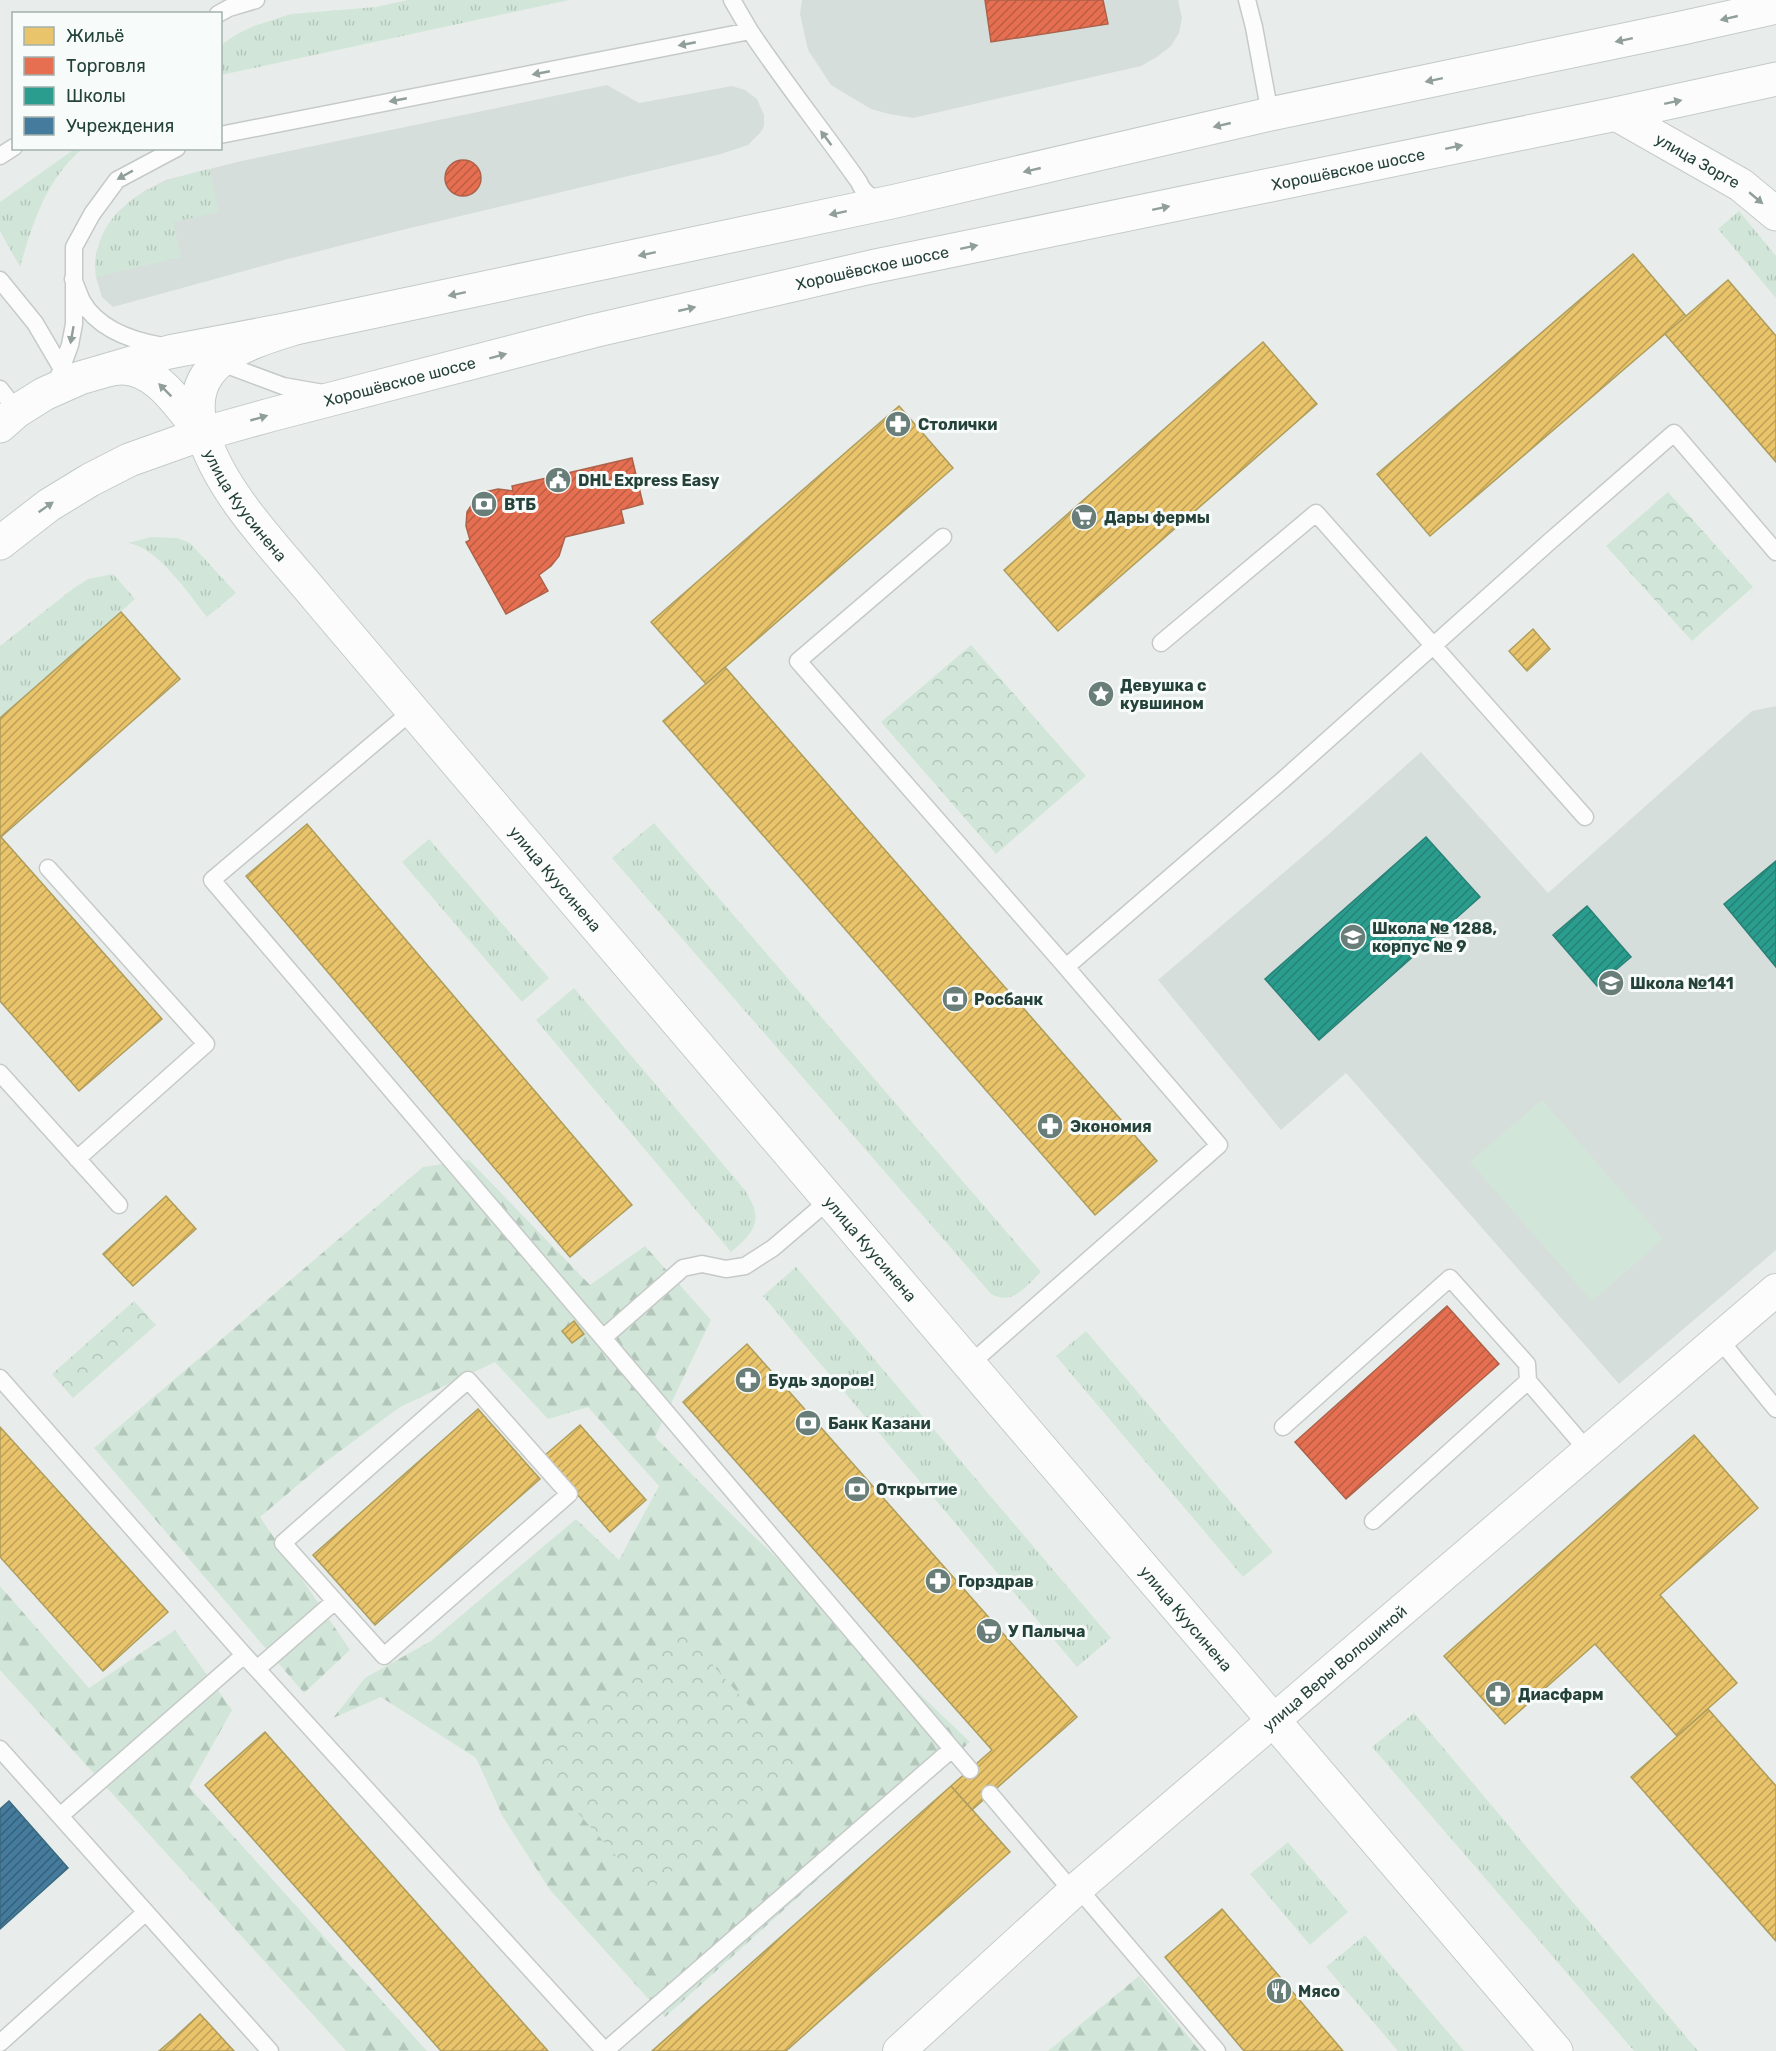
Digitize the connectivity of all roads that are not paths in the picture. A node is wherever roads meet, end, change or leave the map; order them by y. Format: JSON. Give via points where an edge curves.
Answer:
{"nodes":[{"id":1,"x":256,"y":0,"type":"edge"},
{"id":2,"x":732,"y":0,"type":"edge"},
{"id":3,"x":1247,"y":0,"type":"edge"},
{"id":4,"x":1776,"y":7,"type":"edge"},
{"id":5,"x":222,"y":12,"type":"edge"},
{"id":6,"x":750,"y":31,"type":"junction"},
{"id":7,"x":1776,"y":79,"type":"edge"},
{"id":8,"x":1270,"y":114,"type":"junction"},
{"id":9,"x":1616,"y":114,"type":"junction"},
{"id":10,"x":222,"y":135,"type":"edge"},
{"id":11,"x":173,"y":150,"type":"edge"},
{"id":12,"x":896,"y":201,"type":"junction"},
{"id":13,"x":1776,"y":214,"type":"edge"},
{"id":14,"x":73,"y":279,"type":"junction"},
{"id":15,"x":0,"y":280,"type":"edge"},
{"id":16,"x":295,"y":328,"type":"junction"},
{"id":17,"x":184,"y":350,"type":"junction"},
{"id":18,"x":217,"y":361,"type":"junction"},
{"id":19,"x":94,"y":373,"type":"junction"},
{"id":20,"x":58,"y":379,"type":"junction"},
{"id":21,"x":360,"y":393,"type":"junction"},
{"id":22,"x":6,"y":409,"type":"edge"},
{"id":23,"x":202,"y":434,"type":"junction"},
{"id":24,"x":943,"y":537,"type":"dead end"},
{"id":25,"x":0,"y":543,"type":"edge"},
{"id":26,"x":1776,"y":552,"type":"edge"},
{"id":27,"x":1161,"y":643,"type":"dead end"},
{"id":28,"x":1434,"y":647,"type":"junction"},
{"id":29,"x":412,"y":711,"type":"junction"},
{"id":30,"x":1585,"y":817,"type":"dead end"},
{"id":31,"x":48,"y":868,"type":"dead end"},
{"id":32,"x":1066,"y":967,"type":"junction"},
{"id":33,"x":0,"y":1073,"type":"edge"},
{"id":34,"x":77,"y":1159,"type":"junction"},
{"id":35,"x":828,"y":1201,"type":"junction"},
{"id":36,"x":119,"y":1205,"type":"dead end"},
{"id":37,"x":1776,"y":1290,"type":"edge"},
{"id":38,"x":603,"y":1338,"type":"junction"},
{"id":39,"x":1719,"y":1339,"type":"junction"},
{"id":40,"x":969,"y":1365,"type":"junction"},
{"id":41,"x":0,"y":1378,"type":"edge"},
{"id":42,"x":1528,"y":1381,"type":"junction"},
{"id":43,"x":1776,"y":1409,"type":"edge"},
{"id":44,"x":1283,"y":1427,"type":"dead end"},
{"id":45,"x":1588,"y":1451,"type":"junction"},
{"id":46,"x":1372,"y":1521,"type":"dead end"},
{"id":47,"x":335,"y":1601,"type":"junction"},
{"id":48,"x":244,"y":1655,"type":"junction"},
{"id":49,"x":257,"y":1669,"type":"junction"},
{"id":50,"x":1274,"y":1721,"type":"junction"},
{"id":51,"x":952,"y":1749,"type":"junction"},
{"id":52,"x":3,"y":1759,"type":"edge"},
{"id":53,"x":970,"y":1770,"type":"dead end"},
{"id":54,"x":990,"y":1794,"type":"dead end"},
{"id":55,"x":60,"y":1816,"type":"junction"},
{"id":56,"x":1076,"y":1890,"type":"junction"},
{"id":57,"x":146,"y":1912,"type":"junction"},
{"id":58,"x":0,"y":2043,"type":"edge"},
{"id":59,"x":270,"y":2051,"type":"edge"},
{"id":60,"x":899,"y":2051,"type":"edge"},
{"id":61,"x":1217,"y":2051,"type":"edge"},
{"id":62,"x":1556,"y":2051,"type":"edge"}],
"edges":[{"from":1,"to":5,"type":"lane"},
{"from":2,"to":6,"type":"lane"},
{"from":3,"to":8,"type":"lane"},
{"from":4,"to":8,"type":"main road","one_way":true},
{"from":6,"to":10,"type":"lane","one_way":true},
{"from":12,"to":6,"type":"lane","one_way":true,"via":[[883,201],[863,192]]},
{"from":9,"to":7,"type":"main road","name":"Хорошёвское шоссе","one_way":true},
{"from":8,"to":12,"type":"main road","one_way":true},
{"from":9,"to":13,"type":"main road","name":"улица Зорге","one_way":true,"via":[[1741,184]]},
{"from":21,"to":9,"type":"main road","name":"Хорошёвское шоссе","one_way":true,"via":[[593,331],[871,267]]},
{"from":11,"to":14,"type":"lane","one_way":true,"via":[[117,180],[74,247]]},
{"from":12,"to":16,"type":"main road","one_way":true},
{"from":14,"to":17,"type":"lane","via":[[83,303],[105,326],[141,342]]},
{"from":14,"to":20,"type":"lane","one_way":true,"via":[[74,324]]},
{"from":15,"to":20,"type":"lane","via":[[35,323]]},
{"from":16,"to":17,"type":"main road"},
{"from":16,"to":18,"type":"main road","via":[[239,347]]},
{"from":17,"to":18,"type":"lane"},
{"from":17,"to":19,"type":"main road"},
{"from":18,"to":21,"type":"lane","via":[[283,386],[314,393]]},
{"from":18,"to":23,"type":"main road","via":[[198,399]]},
{"from":19,"to":20,"type":"main road"},
{"from":23,"to":19,"type":"main road","one_way":true,"via":[[181,406],[145,373],[133,367]]},
{"from":20,"to":22,"type":"main road"},
{"from":23,"to":21,"type":"main road","name":"Хорошёвское шоссе","one_way":true},
{"from":25,"to":23,"type":"main road","name":"Хорошёвское шоссе","one_way":true,"via":[[49,505],[90,480],[129,460]]},
{"from":23,"to":29,"type":"main road","name":"улица Куусинена","via":[[227,485],[252,519]]},
{"from":24,"to":32,"type":"lane","via":[[798,662]]},
{"from":26,"to":28,"type":"lane","via":[[1674,433]]},
{"from":27,"to":28,"type":"lane","via":[[1316,513]]},
{"from":28,"to":30,"type":"lane"},
{"from":28,"to":32,"type":"lane"},
{"from":29,"to":35,"type":"main road","name":"улица Куусинена"},
{"from":29,"to":38,"type":"lane","via":[[212,880]]},
{"from":31,"to":34,"type":"lane","via":[[206,1044]]},
{"from":32,"to":40,"type":"lane","via":[[1219,1146]]},
{"from":33,"to":34,"type":"lane"},
{"from":34,"to":36,"type":"lane"},
{"from":35,"to":38,"type":"lane","via":[[773,1248],[745,1266],[726,1269],[702,1264],[683,1268]]},
{"from":35,"to":40,"type":"main road","name":"улица Куусинена"},
{"from":37,"to":39,"type":"street","name":"улица Веры Волошиной"},
{"from":38,"to":51,"type":"lane"},
{"from":39,"to":43,"type":"lane"},
{"from":39,"to":45,"type":"street","name":"улица Веры Волошиной"},
{"from":40,"to":50,"type":"main road","name":"улица Куусинена"},
{"from":41,"to":48,"type":"lane"},
{"from":42,"to":44,"type":"lane","via":[[1527,1364],[1450,1278]]},
{"from":42,"to":45,"type":"lane"},
{"from":42,"to":46,"type":"lane"},
{"from":45,"to":50,"type":"street","name":"улица Веры Волошиной"},
{"from":47,"to":47,"type":"lane","via":[[284,1542],[468,1380],[569,1494],[384,1656]]},
{"from":47,"to":49,"type":"lane"},
{"from":48,"to":49,"type":"lane"},
{"from":48,"to":55,"type":"lane"},
{"from":49,"to":51,"type":"lane","via":[[605,2051]]},
{"from":50,"to":56,"type":"street","name":"улица Веры Волошиной"},
{"from":50,"to":62,"type":"main road","name":"улица Куусинена"},
{"from":51,"to":53,"type":"lane"},
{"from":52,"to":55,"type":"lane"},
{"from":54,"to":56,"type":"lane"},
{"from":55,"to":57,"type":"lane"},
{"from":56,"to":60,"type":"street","name":"улица Веры Волошиной"},
{"from":56,"to":61,"type":"lane"},
{"from":57,"to":58,"type":"lane"},
{"from":57,"to":59,"type":"lane"}]}
